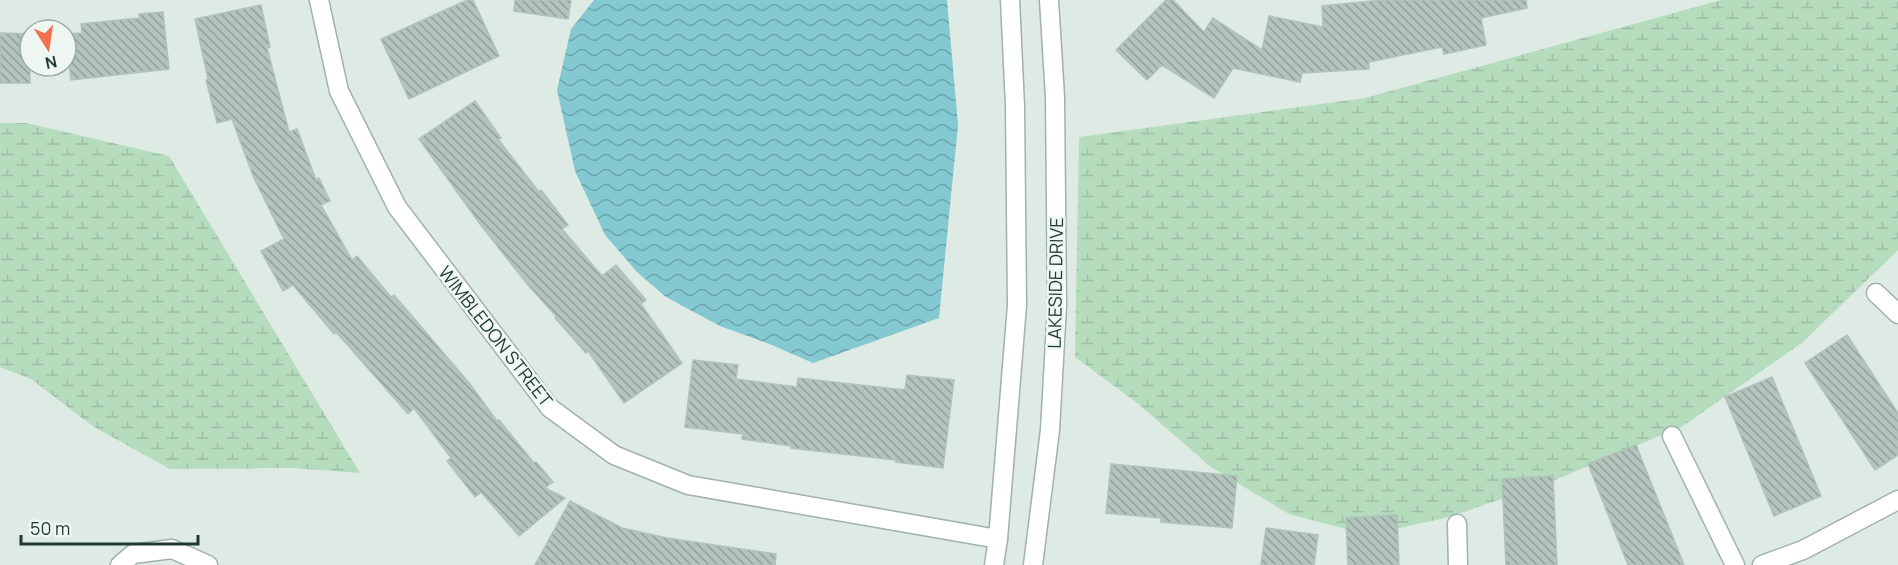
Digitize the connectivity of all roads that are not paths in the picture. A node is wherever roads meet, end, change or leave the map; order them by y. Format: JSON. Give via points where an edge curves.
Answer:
{"nodes":[{"id":1,"x":319,"y":0,"type":"edge"},
{"id":2,"x":1010,"y":0,"type":"edge"},
{"id":3,"x":1049,"y":0,"type":"edge"},
{"id":4,"x":1876,"y":293,"type":"dead end"},
{"id":5,"x":1898,"y":314,"type":"edge"},
{"id":6,"x":1672,"y":436,"type":"dead end"},
{"id":7,"x":1898,"y":500,"type":"edge"},
{"id":8,"x":1457,"y":524,"type":"dead end"},
{"id":9,"x":999,"y":539,"type":"junction"},
{"id":10,"x":1807,"y":557,"type":"edge"},
{"id":11,"x":120,"y":565,"type":"edge"},
{"id":12,"x":208,"y":565,"type":"edge"},
{"id":13,"x":994,"y":565,"type":"edge"},
{"id":14,"x":1033,"y":565,"type":"edge"},
{"id":15,"x":1458,"y":565,"type":"edge"},
{"id":16,"x":1735,"y":565,"type":"edge"},
{"id":17,"x":1762,"y":565,"type":"edge"}],
"edges":[{"from":1,"to":9,"type":"street","name":"WIMBLEDON STREET","via":[[339,91],[398,207],[550,408],[614,455],[688,485]]},
{"from":2,"to":9,"type":"street","name":"LAKESIDE DRIVE","via":[[1017,305]]},
{"from":3,"to":14,"type":"street","name":"LAKESIDE DRIVE","via":[[1055,97],[1057,306],[1050,430]]},
{"from":4,"to":5,"type":"street"},
{"from":6,"to":16,"type":"street"},
{"from":7,"to":10,"type":"street"},
{"from":8,"to":15,"type":"street"},
{"from":9,"to":13,"type":"street","name":"LAKESIDE DRIVE"},
{"from":10,"to":17,"type":"street"},
{"from":11,"to":12,"type":"street","via":[[133,554],[172,549]]}]}
